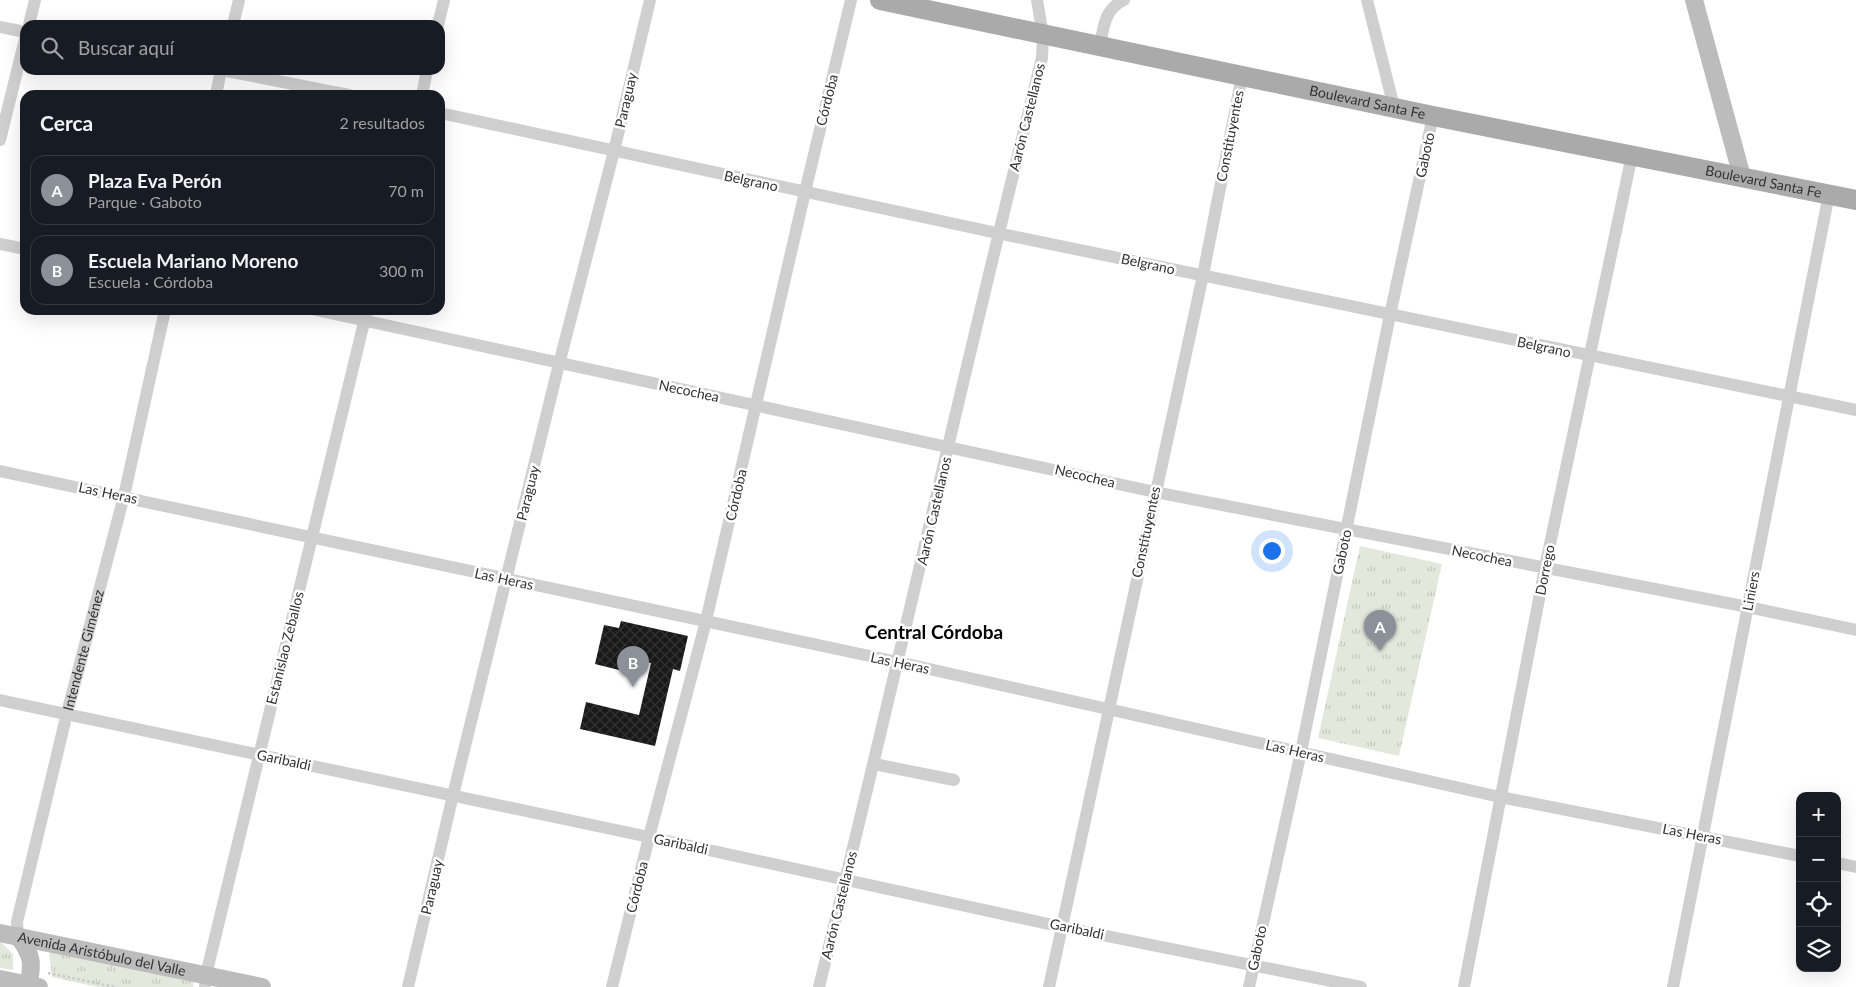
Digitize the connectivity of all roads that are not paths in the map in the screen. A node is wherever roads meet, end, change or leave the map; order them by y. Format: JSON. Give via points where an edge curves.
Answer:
{"nodes":[{"id":1,"x":35,"y":0,"type":"edge"},
{"id":2,"x":239,"y":0,"type":"edge"},
{"id":3,"x":444,"y":0,"type":"edge"},
{"id":4,"x":650,"y":0,"type":"edge"},
{"id":5,"x":851,"y":0,"type":"edge"},
{"id":6,"x":880,"y":0,"type":"edge"},
{"id":7,"x":1038,"y":0,"type":"edge"},
{"id":8,"x":1124,"y":0,"type":"edge"},
{"id":9,"x":1367,"y":0,"type":"edge"},
{"id":10,"x":1694,"y":0,"type":"edge"},
{"id":11,"x":29,"y":20,"type":"edge"},
{"id":12,"x":233,"y":20,"type":"edge"},
{"id":13,"x":439,"y":20,"type":"edge"},
{"id":14,"x":0,"y":27,"type":"edge"},
{"id":15,"x":20,"y":31,"type":"edge"},
{"id":16,"x":1043,"y":35,"type":"junction"},
{"id":17,"x":1100,"y":45,"type":"junction"},
{"id":18,"x":20,"y":59,"type":"edge"},
{"id":19,"x":221,"y":75,"type":"edge"},
{"id":20,"x":247,"y":75,"type":"edge"},
{"id":21,"x":427,"y":75,"type":"edge"},
{"id":22,"x":1242,"y":76,"type":"junction"},
{"id":23,"x":217,"y":90,"type":"edge"},
{"id":24,"x":324,"y":90,"type":"edge"},
{"id":25,"x":423,"y":90,"type":"edge"},
{"id":26,"x":1394,"y":107,"type":"junction"},
{"id":27,"x":445,"y":114,"type":"edge"},
{"id":28,"x":1433,"y":116,"type":"junction"},
{"id":29,"x":0,"y":140,"type":"edge"},
{"id":30,"x":614,"y":151,"type":"junction"},
{"id":31,"x":1632,"y":155,"type":"junction"},
{"id":32,"x":1742,"y":177,"type":"junction"},
{"id":33,"x":805,"y":192,"type":"junction"},
{"id":34,"x":1829,"y":194,"type":"junction"},
{"id":35,"x":1856,"y":200,"type":"edge"},
{"id":36,"x":997,"y":233,"type":"junction"},
{"id":37,"x":0,"y":244,"type":"edge"},
{"id":38,"x":20,"y":248,"type":"edge"},
{"id":39,"x":1203,"y":275,"type":"junction"},
{"id":40,"x":164,"y":315,"type":"edge"},
{"id":41,"x":1390,"y":315,"type":"junction"},
{"id":42,"x":365,"y":316,"type":"edge"},
{"id":43,"x":1589,"y":356,"type":"junction"},
{"id":44,"x":559,"y":364,"type":"junction"},
{"id":45,"x":1790,"y":396,"type":"junction"},
{"id":46,"x":757,"y":405,"type":"junction"},
{"id":47,"x":1856,"y":410,"type":"edge"},
{"id":48,"x":949,"y":446,"type":"junction"},
{"id":49,"x":0,"y":471,"type":"edge"},
{"id":50,"x":1155,"y":492,"type":"junction"},
{"id":51,"x":124,"y":496,"type":"junction"},
{"id":52,"x":1347,"y":529,"type":"junction"},
{"id":53,"x":312,"y":538,"type":"junction"},
{"id":54,"x":1545,"y":568,"type":"junction"},
{"id":55,"x":508,"y":580,"type":"junction"},
{"id":56,"x":1748,"y":607,"type":"junction"},
{"id":57,"x":706,"y":621,"type":"junction"},
{"id":58,"x":1856,"y":630,"type":"edge"},
{"id":59,"x":898,"y":662,"type":"junction"},
{"id":60,"x":0,"y":700,"type":"edge"},
{"id":61,"x":1109,"y":709,"type":"junction"},
{"id":62,"x":67,"y":713,"type":"junction"},
{"id":63,"x":1301,"y":752,"type":"junction"},
{"id":64,"x":258,"y":754,"type":"junction"},
{"id":65,"x":874,"y":764,"type":"junction"},
{"id":66,"x":954,"y":780,"type":"dead end"},
{"id":67,"x":453,"y":796,"type":"junction"},
{"id":68,"x":1500,"y":797,"type":"junction"},
{"id":69,"x":1703,"y":836,"type":"junction"},
{"id":70,"x":650,"y":837,"type":"junction"},
{"id":71,"x":1796,"y":855,"type":"edge"},
{"id":72,"x":1841,"y":864,"type":"edge"},
{"id":73,"x":1856,"y":867,"type":"edge"},
{"id":74,"x":846,"y":879,"type":"junction"},
{"id":75,"x":1062,"y":926,"type":"junction"},
{"id":76,"x":0,"y":933,"type":"edge"},
{"id":77,"x":18,"y":936,"type":"junction"},
{"id":78,"x":1253,"y":965,"type":"junction"},
{"id":79,"x":0,"y":979,"type":"edge"},
{"id":80,"x":206,"y":981,"type":"edge"},
{"id":81,"x":32,"y":982,"type":"edge"},
{"id":82,"x":262,"y":987,"type":"edge"},
{"id":83,"x":408,"y":987,"type":"edge"},
{"id":84,"x":612,"y":987,"type":"edge"},
{"id":85,"x":818,"y":987,"type":"edge"},
{"id":86,"x":1049,"y":987,"type":"edge"},
{"id":87,"x":1249,"y":987,"type":"edge"},
{"id":88,"x":1361,"y":987,"type":"edge"},
{"id":89,"x":1464,"y":987,"type":"edge"},
{"id":90,"x":1673,"y":987,"type":"edge"}],
"edges":[{"from":1,"to":11,"type":"street"},
{"from":2,"to":12,"type":"street"},
{"from":3,"to":13,"type":"street"},
{"from":4,"to":30,"type":"street","name":"Paraguay"},
{"from":5,"to":33,"type":"street","name":"Córdoba"},
{"from":6,"to":16,"type":"main road","name":"Boulevard Santa Fe"},
{"from":7,"to":16,"type":"street","name":"Aarón Castellanos"},
{"from":8,"to":17,"type":"street","via":[[1111,8]]},
{"from":9,"to":26,"type":"street"},
{"from":10,"to":32,"type":"street"},
{"from":14,"to":15,"type":"street"},
{"from":16,"to":17,"type":"main road","name":"Boulevard Santa Fe"},
{"from":16,"to":36,"type":"street","name":"Aarón Castellanos","via":[[1042,58]]},
{"from":17,"to":22,"type":"main road","name":"Boulevard Santa Fe"},
{"from":18,"to":29,"type":"street"},
{"from":19,"to":23,"type":"street"},
{"from":20,"to":24,"type":"street"},
{"from":21,"to":25,"type":"street"},
{"from":22,"to":26,"type":"main road","name":"Boulevard Santa Fe"},
{"from":22,"to":39,"type":"street","name":"Constituyentes"},
{"from":26,"to":28,"type":"main road","name":"Boulevard Santa Fe"},
{"from":27,"to":30,"type":"street","name":"Belgrano"},
{"from":28,"to":31,"type":"main road","name":"Boulevard Santa Fe"},
{"from":28,"to":41,"type":"street","name":"Gaboto"},
{"from":30,"to":33,"type":"street","name":"Belgrano"},
{"from":30,"to":44,"type":"street","name":"Paraguay"},
{"from":31,"to":32,"type":"main road","name":"Boulevard Santa Fe"},
{"from":31,"to":43,"type":"street","name":"Dorrego"},
{"from":32,"to":34,"type":"main road","name":"Boulevard Santa Fe"},
{"from":33,"to":36,"type":"street","name":"Belgrano"},
{"from":33,"to":46,"type":"street","name":"Córdoba"},
{"from":34,"to":35,"type":"main road","name":"Boulevard Santa Fe"},
{"from":34,"to":45,"type":"street","name":"Liniers"},
{"from":36,"to":39,"type":"street","name":"Belgrano"},
{"from":36,"to":48,"type":"street","name":"Aarón Castellanos"},
{"from":37,"to":38,"type":"street"},
{"from":39,"to":41,"type":"street","name":"Belgrano"},
{"from":39,"to":50,"type":"street","name":"Constituyentes"},
{"from":40,"to":51,"type":"street","name":"Intendente Giménez"},
{"from":41,"to":43,"type":"street","name":"Belgrano"},
{"from":41,"to":52,"type":"street","name":"Gaboto"},
{"from":42,"to":44,"type":"street","name":"Necochea"},
{"from":42,"to":53,"type":"street","name":"Estanislao Zeballos"},
{"from":43,"to":45,"type":"street","name":"Belgrano"},
{"from":43,"to":54,"type":"street","name":"Dorrego"},
{"from":44,"to":46,"type":"street","name":"Necochea"},
{"from":44,"to":55,"type":"street","name":"Paraguay"},
{"from":45,"to":47,"type":"street","name":"Belgrano"},
{"from":45,"to":56,"type":"street","name":"Liniers"},
{"from":46,"to":48,"type":"street","name":"Necochea"},
{"from":46,"to":57,"type":"street","name":"Córdoba"},
{"from":48,"to":50,"type":"street","name":"Necochea"},
{"from":48,"to":59,"type":"street","name":"Aarón Castellanos"},
{"from":49,"to":51,"type":"street","name":"Las Heras"},
{"from":50,"to":52,"type":"street","name":"Necochea"},
{"from":50,"to":61,"type":"street","name":"Constituyentes"},
{"from":51,"to":53,"type":"street","name":"Las Heras"},
{"from":51,"to":62,"type":"street","name":"Intendente Giménez"},
{"from":52,"to":54,"type":"street","name":"Necochea"},
{"from":52,"to":63,"type":"street","name":"Gaboto"},
{"from":53,"to":55,"type":"street","name":"Las Heras"},
{"from":53,"to":64,"type":"street","name":"Estanislao Zeballos"},
{"from":54,"to":56,"type":"street","name":"Necochea"},
{"from":54,"to":68,"type":"street","name":"Dorrego"},
{"from":55,"to":57,"type":"street","name":"Las Heras"},
{"from":55,"to":67,"type":"street","name":"Paraguay"},
{"from":56,"to":58,"type":"street","name":"Necochea"},
{"from":56,"to":69,"type":"street","name":"Liniers"},
{"from":57,"to":59,"type":"street","name":"Las Heras"},
{"from":57,"to":70,"type":"street","name":"Córdoba"},
{"from":59,"to":61,"type":"street","name":"Las Heras"},
{"from":59,"to":65,"type":"street","name":"Aarón Castellanos"},
{"from":60,"to":62,"type":"street","name":"Garibaldi"},
{"from":61,"to":63,"type":"street","name":"Las Heras"},
{"from":61,"to":75,"type":"street","name":"Constituyentes"},
{"from":62,"to":64,"type":"street","name":"Garibaldi"},
{"from":62,"to":77,"type":"street","name":"Intendente Giménez","via":[[17,922]]},
{"from":63,"to":68,"type":"street","name":"Las Heras"},
{"from":63,"to":78,"type":"street","name":"Gaboto"},
{"from":64,"to":67,"type":"street","name":"Garibaldi"},
{"from":64,"to":80,"type":"street","name":"Estanislao Zeballos"},
{"from":65,"to":66,"type":"street"},
{"from":65,"to":74,"type":"street","name":"Aarón Castellanos"},
{"from":67,"to":70,"type":"street","name":"Garibaldi"},
{"from":67,"to":83,"type":"street","name":"Paraguay"},
{"from":68,"to":69,"type":"street","name":"Las Heras"},
{"from":68,"to":89,"type":"street","name":"Dorrego"},
{"from":69,"to":71,"type":"street","name":"Las Heras"},
{"from":69,"to":90,"type":"street","name":"Liniers"},
{"from":70,"to":74,"type":"street","name":"Garibaldi"},
{"from":70,"to":84,"type":"street","name":"Córdoba"},
{"from":72,"to":73,"type":"street"},
{"from":74,"to":75,"type":"street","name":"Garibaldi"},
{"from":74,"to":85,"type":"street","name":"Aarón Castellanos"},
{"from":75,"to":78,"type":"street","name":"Garibaldi"},
{"from":75,"to":86,"type":"street","name":"Constituyentes"},
{"from":76,"to":77,"type":"street","name":"Avenida Aristóbulo del Valle"},
{"from":77,"to":80,"type":"street","name":"Avenida Aristóbulo del Valle"},
{"from":77,"to":81,"type":"street","via":[[28,950]]},
{"from":78,"to":87,"type":"street","name":"Gaboto"},
{"from":78,"to":88,"type":"street","name":"Garibaldi"},
{"from":79,"to":81,"type":"street"},
{"from":80,"to":82,"type":"street","name":"Avenida Aristóbulo del Valle"}]}
